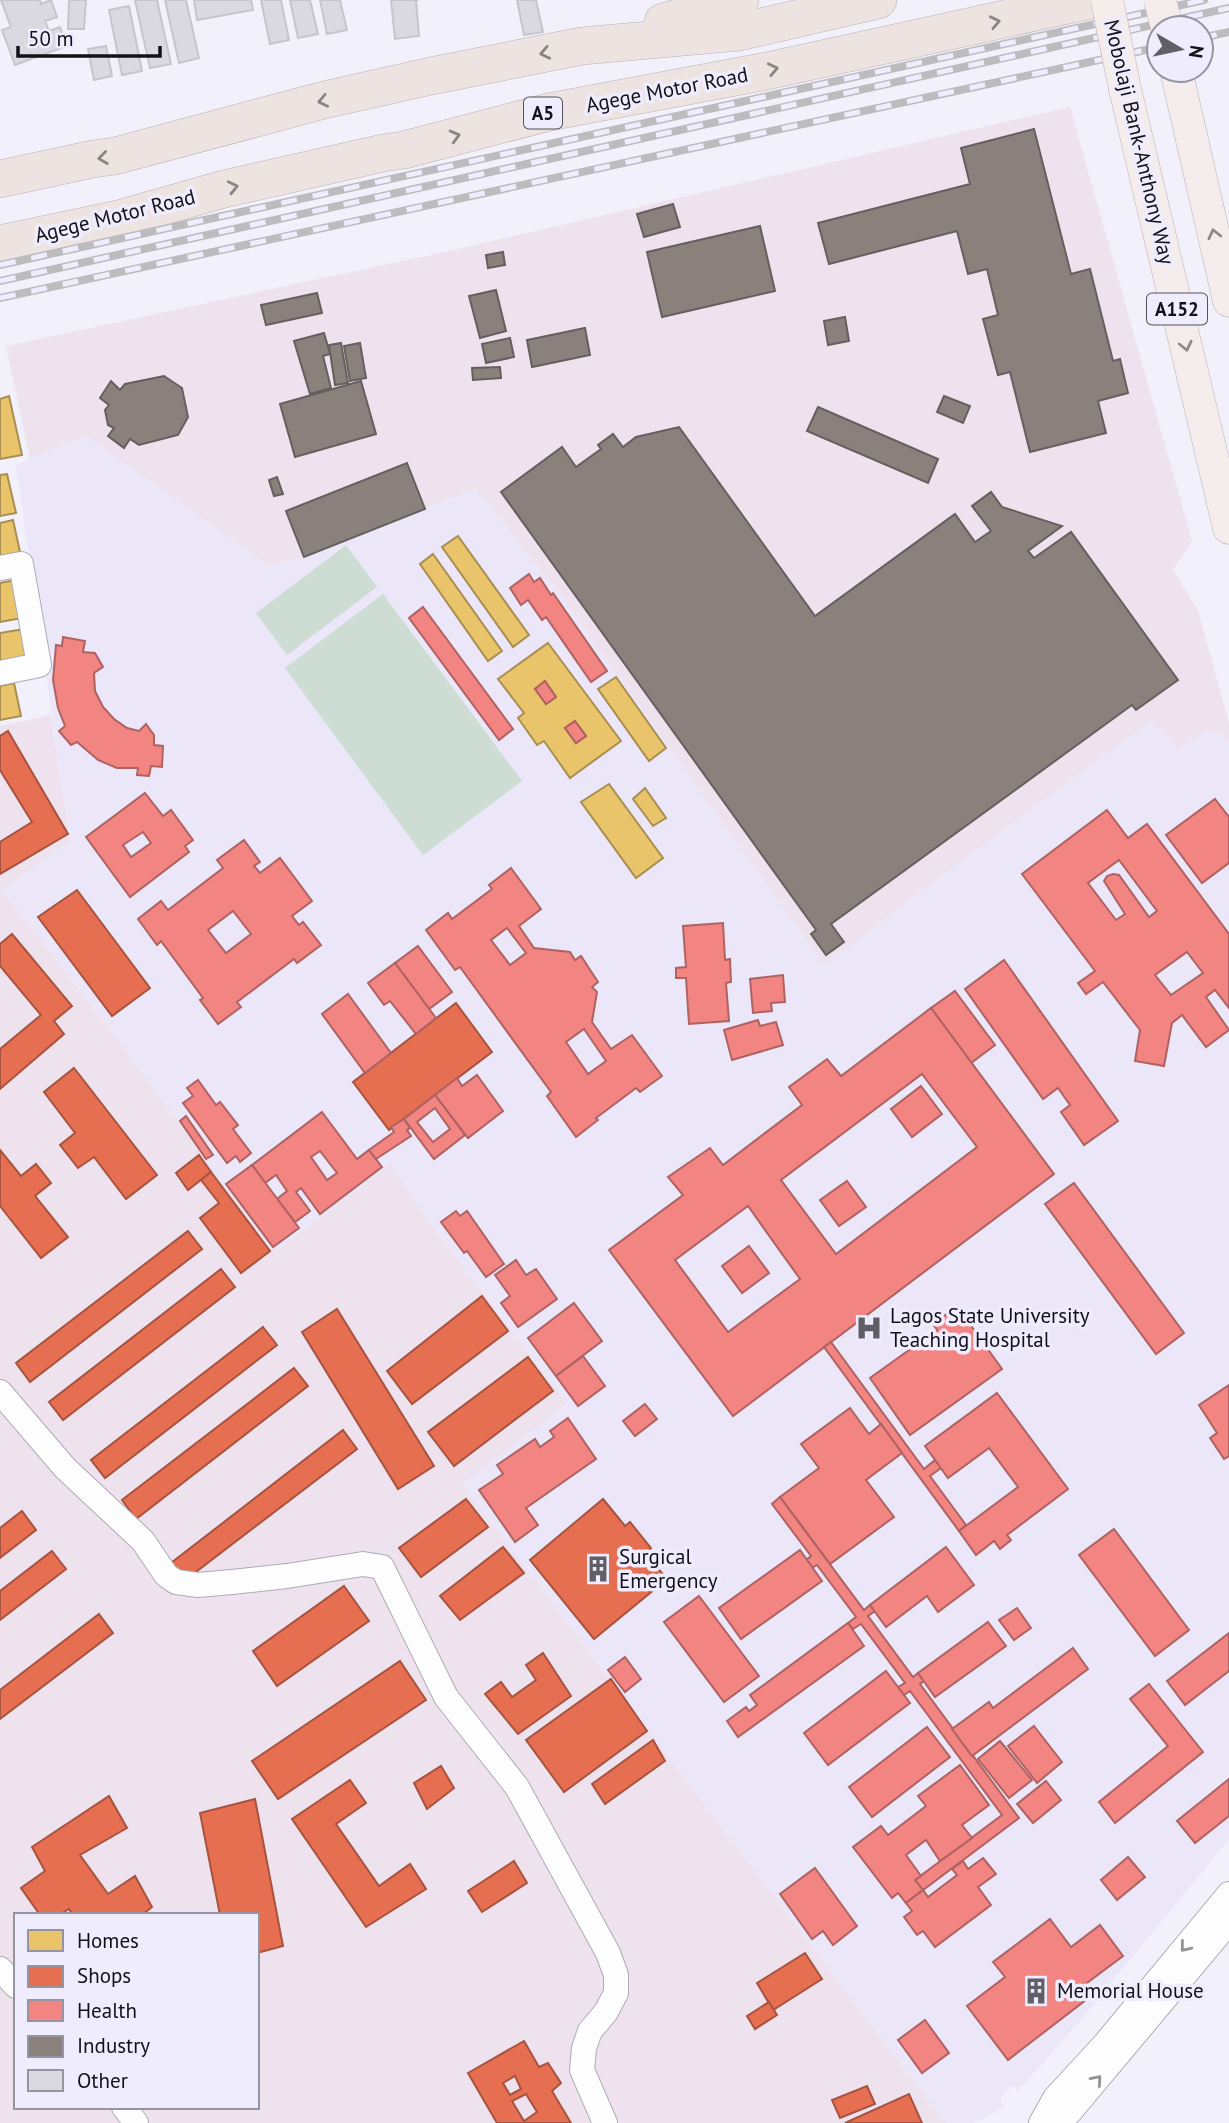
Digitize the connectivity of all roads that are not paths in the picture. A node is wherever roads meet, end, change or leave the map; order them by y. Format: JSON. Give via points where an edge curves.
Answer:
{"nodes":[{"id":1,"x":740,"y":0,"type":"edge"},
{"id":2,"x":1091,"y":0,"type":"edge"},
{"id":3,"x":1107,"y":0,"type":"edge"},
{"id":4,"x":844,"y":4,"type":"edge"},
{"id":5,"x":582,"y":46,"type":"junction"},
{"id":6,"x":1180,"y":84,"type":"edge"},
{"id":7,"x":0,"y":179,"type":"edge"},
{"id":8,"x":0,"y":244,"type":"edge"},
{"id":9,"x":1229,"y":301,"type":"edge"},
{"id":10,"x":1229,"y":528,"type":"edge"},
{"id":11,"x":0,"y":568,"type":"edge"},
{"id":12,"x":0,"y":673,"type":"edge"},
{"id":13,"x":0,"y":1392,"type":"edge"},
{"id":14,"x":1229,"y":1894,"type":"edge"},
{"id":15,"x":1229,"y":1922,"type":"edge"},
{"id":16,"x":0,"y":1969,"type":"edge"},
{"id":17,"x":14,"y":1984,"type":"edge"},
{"id":18,"x":606,"y":2123,"type":"edge"},
{"id":19,"x":1043,"y":2123,"type":"edge"}],
"edges":[{"from":1,"to":5,"type":"highway"},
{"from":8,"to":2,"type":"highway","name":"Agege Motor Road","number":"A5","one_way":true,"via":[[549,112],[767,71]]},
{"from":3,"to":10,"type":"main road","name":"Mobolaji Bank-Anthony Way","number":"A152","one_way":true,"bridge":true},
{"from":4,"to":5,"type":"highway","name":"Agege Motor Road","via":[[739,32]]},
{"from":5,"to":7,"type":"highway","name":"Agege Motor Road","one_way":true,"via":[[324,100],[115,156]]},
{"from":9,"to":6,"type":"main road","number":"A152","one_way":true},
{"from":11,"to":12,"type":"street","via":[[21,564],[39,665]]},
{"from":13,"to":18,"type":"street","via":[[65,1468],[143,1541],[176,1582],[198,1585],[363,1564],[382,1567],[446,1697],[517,1787],[612,1964],[616,1993],[590,2031],[582,2070]]},
{"from":14,"to":19,"type":"street","one_way":true,"via":[[1055,2098]]},
{"from":19,"to":15,"type":"street","one_way":true,"via":[[1069,2113]]},
{"from":16,"to":17,"type":"street"}]}
